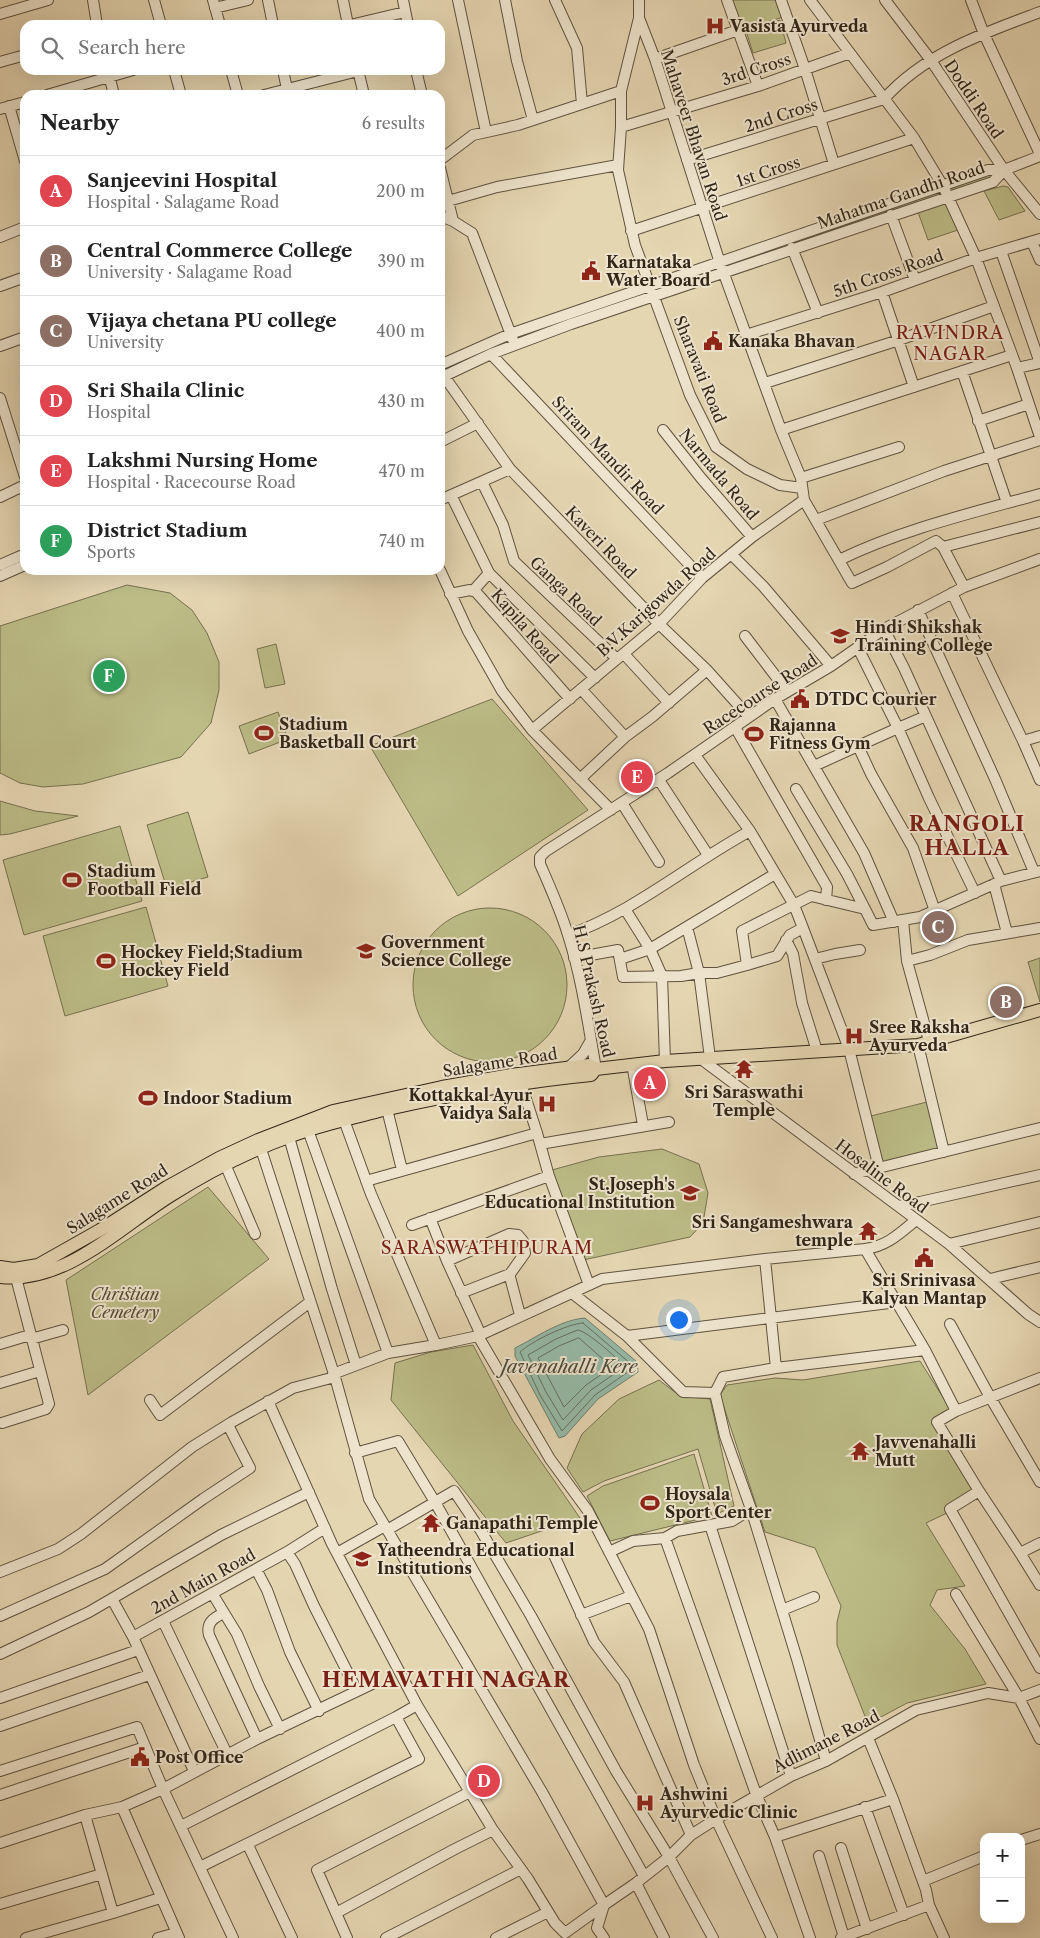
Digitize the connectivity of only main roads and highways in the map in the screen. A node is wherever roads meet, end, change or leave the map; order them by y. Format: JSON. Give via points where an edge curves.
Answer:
{"nodes":[{"id":1,"x":1040,"y":1010,"type":"edge"},
{"id":2,"x":596,"y":1069,"type":"junction"},
{"id":3,"x":520,"y":1079,"type":"junction"},
{"id":4,"x":0,"y":1267,"type":"edge"},
{"id":5,"x":14,"y":1274,"type":"junction"},
{"id":6,"x":0,"y":1277,"type":"edge"}],
"edges":[{"from":1,"to":2,"type":"main road","name":"Salagame Road","via":[[923,1043],[665,1061]]},
{"from":2,"to":3,"type":"main road","name":"Salagame Road","via":[[589,1065]]},
{"from":2,"to":3,"type":"main road","via":[[591,1075]]},
{"from":3,"to":5,"type":"main road","name":"Salagame Road","via":[[442,1087],[344,1108],[258,1140],[219,1158],[100,1230]]},
{"from":3,"to":5,"type":"main road","via":[[387,1109],[289,1136],[225,1164],[87,1252],[53,1270],[32,1276]]},
{"from":4,"to":5,"type":"main road","name":"Salagame Road"},
{"from":5,"to":6,"type":"main road"}]}
